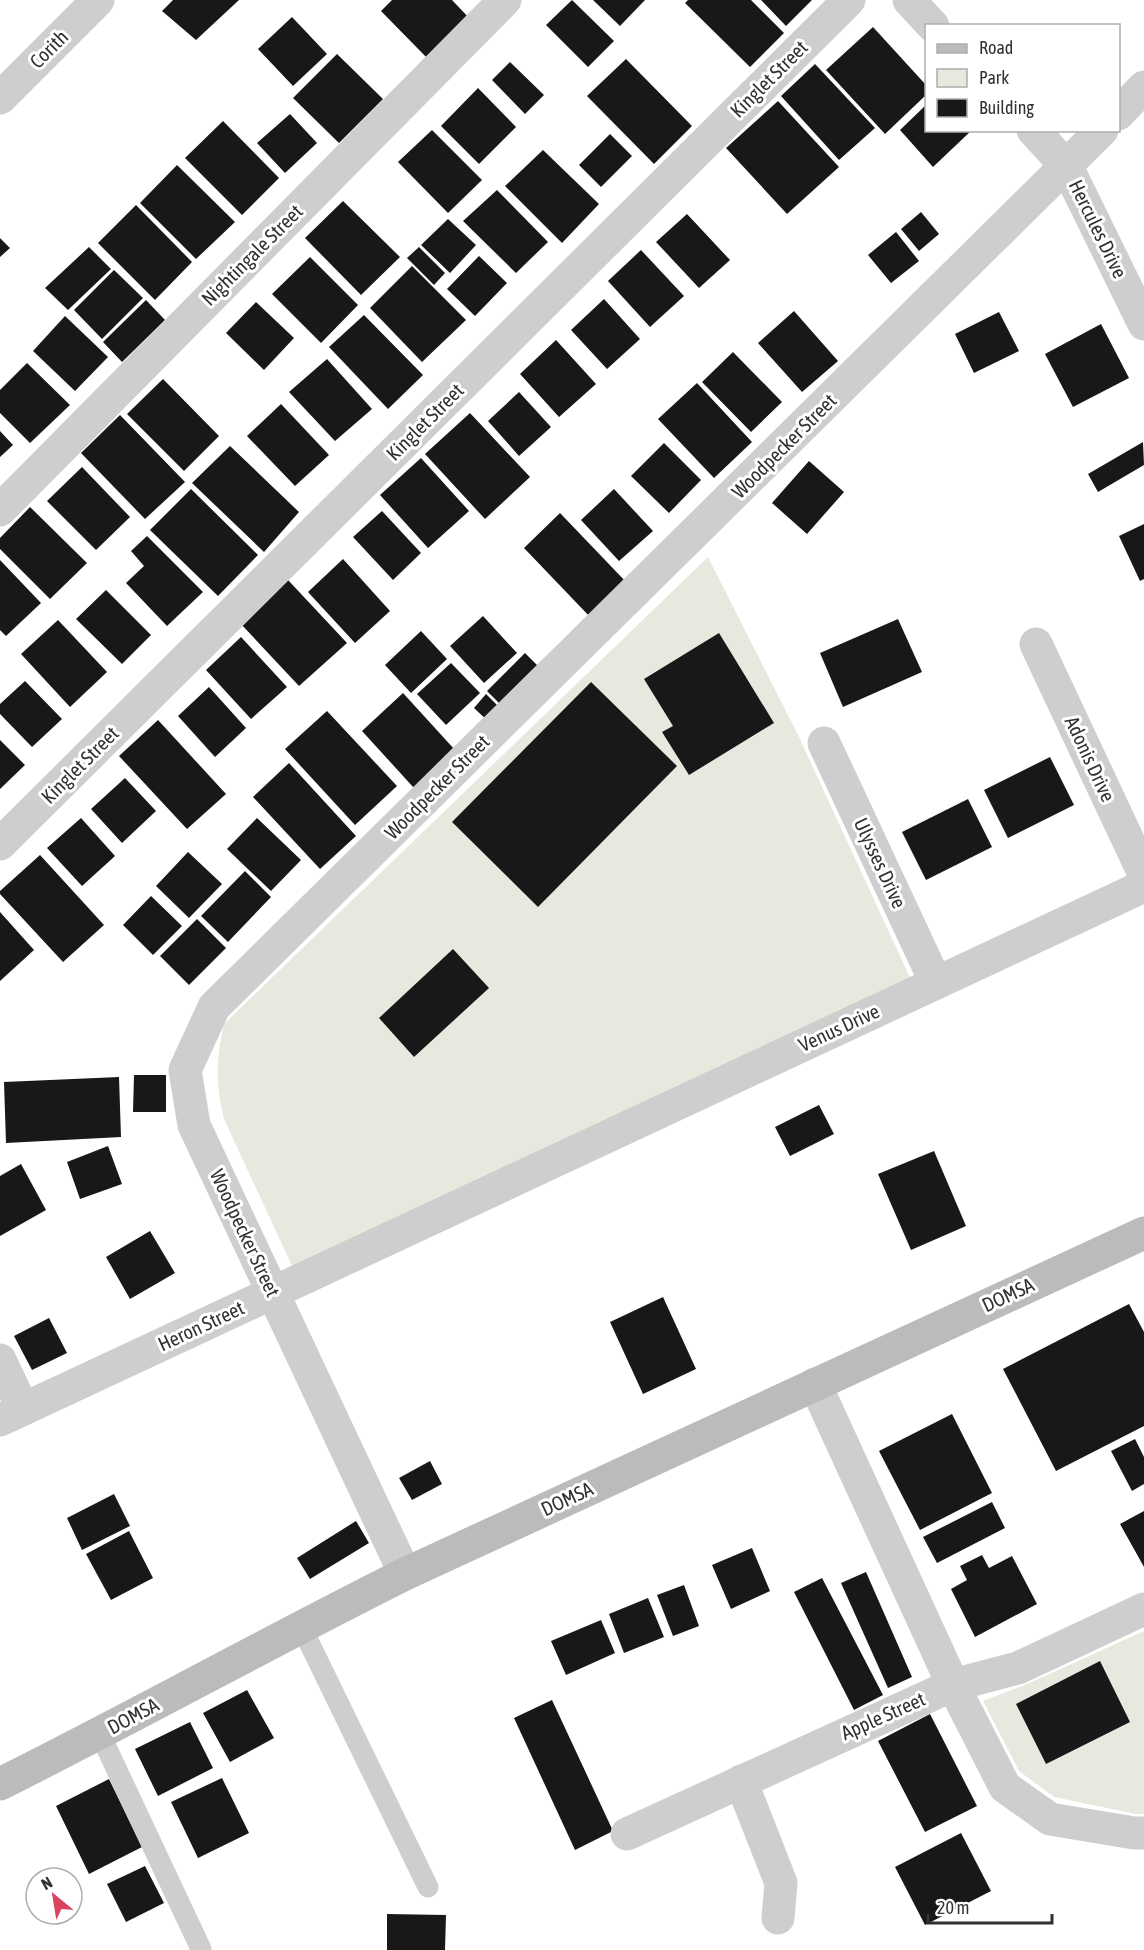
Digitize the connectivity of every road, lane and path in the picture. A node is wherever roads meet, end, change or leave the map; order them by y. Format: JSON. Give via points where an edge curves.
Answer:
{"nodes":[{"id":1,"x":504,"y":0,"type":"edge"},
{"id":2,"x":849,"y":0,"type":"edge"},
{"id":3,"x":909,"y":0,"type":"edge"},
{"id":4,"x":81,"y":6,"type":"edge"},
{"id":5,"x":931,"y":24,"type":"edge"},
{"id":6,"x":1144,"y":87,"type":"edge"},
{"id":7,"x":0,"y":98,"type":"edge"},
{"id":8,"x":1120,"y":113,"type":"edge"},
{"id":9,"x":1035,"y":132,"type":"edge"},
{"id":10,"x":1100,"y":132,"type":"edge"},
{"id":11,"x":1067,"y":167,"type":"junction"},
{"id":12,"x":1144,"y":324,"type":"edge"},
{"id":13,"x":0,"y":510,"type":"edge"},
{"id":14,"x":1036,"y":644,"type":"dead end"},
{"id":15,"x":824,"y":743,"type":"dead end"},
{"id":16,"x":0,"y":844,"type":"edge"},
{"id":17,"x":1144,"y":874,"type":"edge"},
{"id":18,"x":1144,"y":886,"type":"edge"},
{"id":19,"x":936,"y":982,"type":"junction"},
{"id":20,"x":534,"y":1171,"type":"joint"},
{"id":21,"x":1144,"y":1233,"type":"edge"},
{"id":22,"x":273,"y":1292,"type":"junction"},
{"id":23,"x":0,"y":1360,"type":"edge"},
{"id":24,"x":815,"y":1384,"type":"junction"},
{"id":25,"x":12,"y":1414,"type":"edge"},
{"id":26,"x":405,"y":1574,"type":"junction"},
{"id":27,"x":1144,"y":1609,"type":"edge"},
{"id":28,"x":301,"y":1626,"type":"junction"},
{"id":29,"x":953,"y":1685,"type":"junction"},
{"id":30,"x":100,"y":1734,"type":"junction"},
{"id":31,"x":741,"y":1781,"type":"junction"},
{"id":32,"x":0,"y":1784,"type":"edge"},
{"id":33,"x":1144,"y":1833,"type":"edge"},
{"id":34,"x":627,"y":1834,"type":"dead end"},
{"id":35,"x":428,"y":1887,"type":"dead end"},
{"id":36,"x":778,"y":1918,"type":"dead end"},
{"id":37,"x":201,"y":1949,"type":"edge"}],
"edges":[{"from":1,"to":13,"type":"street","name":"Nightingale Street"},
{"from":2,"to":16,"type":"street","name":"Kinglet Street"},
{"from":3,"to":5,"type":"street"},
{"from":4,"to":7,"type":"street","name":"Corith"},
{"from":6,"to":8,"type":"street"},
{"from":9,"to":11,"type":"street","name":"Hercules Drive"},
{"from":10,"to":11,"type":"street","name":"Woodpecker Street"},
{"from":11,"to":12,"type":"street","name":"Hercules Drive"},
{"from":11,"to":22,"type":"street","name":"Woodpecker Street","via":[[214,1007],[185,1070],[194,1125]]},
{"from":14,"to":17,"type":"street","name":"Adonis Drive"},
{"from":15,"to":19,"type":"street","name":"Ulysses Drive"},
{"from":18,"to":19,"type":"street","name":"Venus Drive"},
{"from":19,"to":20,"type":"street","name":"Venus Drive"},
{"from":20,"to":22,"type":"street","name":"Heron Street"},
{"from":21,"to":24,"type":"main road","name":"DOMSA"},
{"from":22,"to":25,"type":"street","name":"Heron Street"},
{"from":22,"to":26,"type":"street","name":"Woodpecker Street"},
{"from":23,"to":25,"type":"street"},
{"from":24,"to":26,"type":"main road","name":"DOMSA"},
{"from":24,"to":29,"type":"street"},
{"from":26,"to":28,"type":"main road","name":"DOMSA"},
{"from":27,"to":29,"type":"street","name":"Apple Street","via":[[1018,1668]]},
{"from":28,"to":30,"type":"main road","name":"DOMSA"},
{"from":28,"to":35,"type":"lane"},
{"from":29,"to":31,"type":"street","name":"Apple Street"},
{"from":29,"to":33,"type":"street","via":[[1005,1787],[1050,1819]]},
{"from":30,"to":32,"type":"main road","name":"DOMSA"},
{"from":30,"to":37,"type":"lane"},
{"from":31,"to":34,"type":"street","name":"Apple Street"},
{"from":31,"to":36,"type":"street","via":[[781,1883]]}]}
